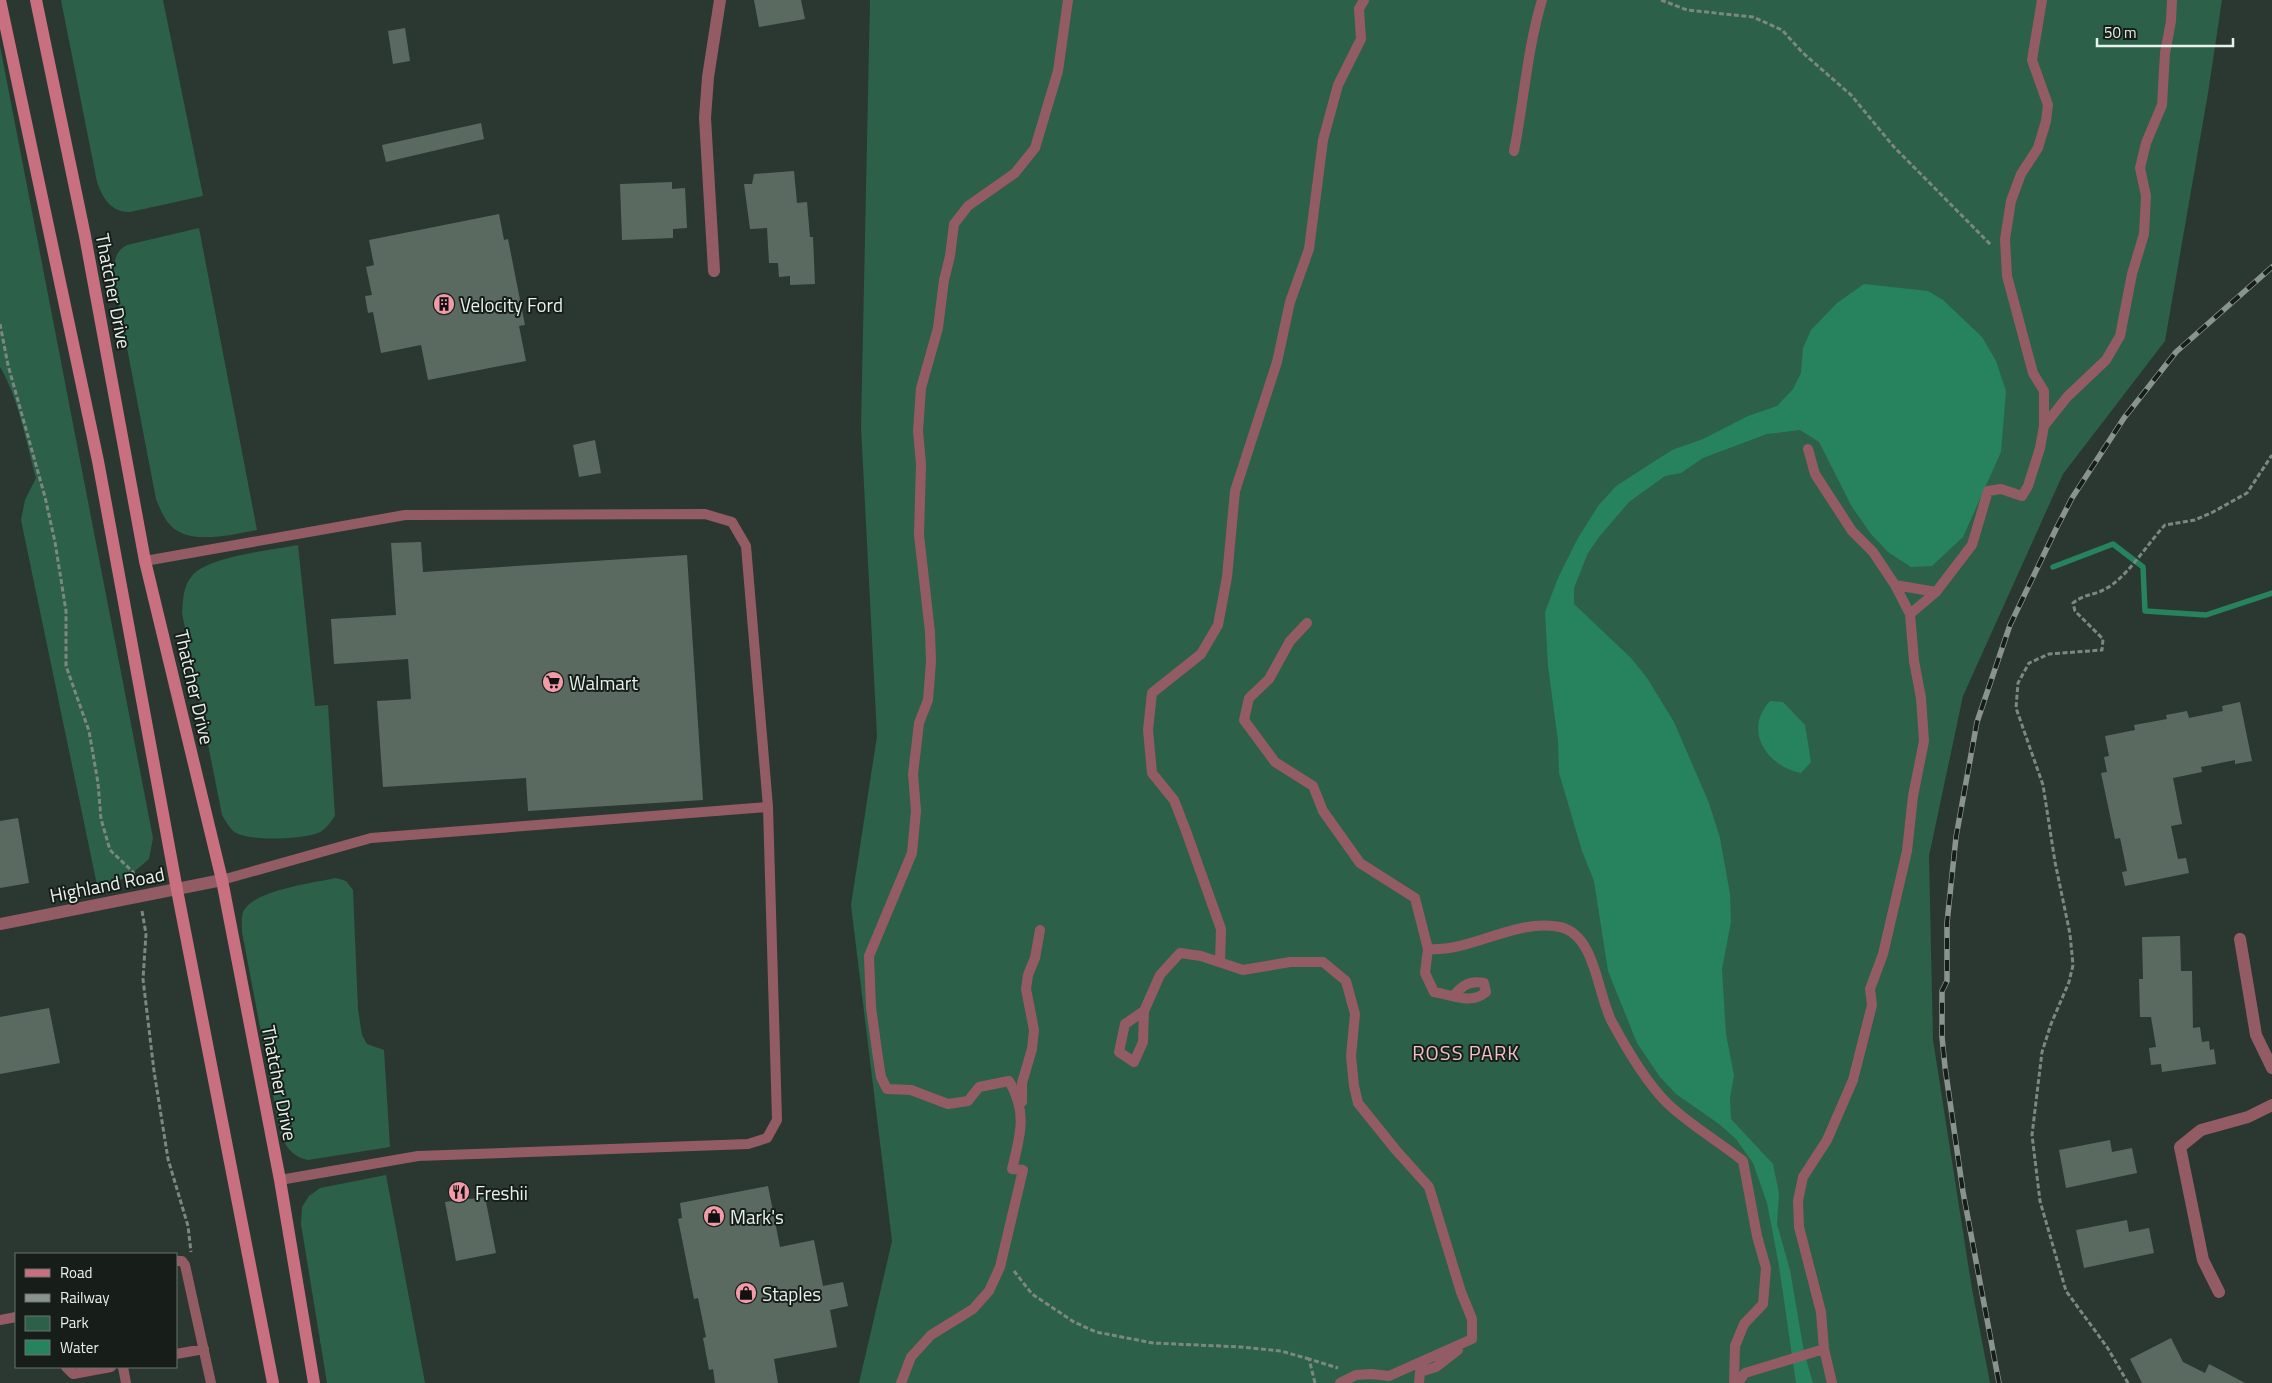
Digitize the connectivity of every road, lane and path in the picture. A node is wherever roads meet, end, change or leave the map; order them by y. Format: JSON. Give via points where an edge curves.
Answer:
{"nodes":[{"id":1,"x":0,"y":0,"type":"edge"},
{"id":2,"x":36,"y":0,"type":"edge"},
{"id":3,"x":720,"y":0,"type":"edge"},
{"id":4,"x":1068,"y":0,"type":"edge"},
{"id":5,"x":1364,"y":0,"type":"edge"},
{"id":6,"x":1542,"y":0,"type":"edge"},
{"id":7,"x":1661,"y":0,"type":"edge"},
{"id":8,"x":2042,"y":0,"type":"edge"},
{"id":9,"x":2172,"y":0,"type":"edge"},
{"id":10,"x":1514,"y":151,"type":"dead end"},
{"id":11,"x":2006,"y":260,"type":"junction"},
{"id":12,"x":714,"y":271,"type":"dead end"},
{"id":13,"x":0,"y":324,"type":"edge"},
{"id":14,"x":2044,"y":426,"type":"junction"},
{"id":15,"x":1808,"y":449,"type":"dead end"},
{"id":16,"x":2272,"y":454,"type":"edge"},
{"id":17,"x":145,"y":561,"type":"junction"},
{"id":18,"x":1895,"y":585,"type":"junction"},
{"id":19,"x":1936,"y":592,"type":"junction"},
{"id":20,"x":1910,"y":614,"type":"junction"},
{"id":21,"x":1307,"y":623,"type":"dead end"},
{"id":22,"x":768,"y":807,"type":"junction"},
{"id":23,"x":222,"y":880,"type":"junction"},
{"id":24,"x":177,"y":890,"type":"junction"},
{"id":25,"x":139,"y":898,"type":"junction"},
{"id":26,"x":0,"y":924,"type":"edge"},
{"id":27,"x":1040,"y":930,"type":"dead end"},
{"id":28,"x":2240,"y":939,"type":"dead end"},
{"id":29,"x":1428,"y":949,"type":"junction"},
{"id":30,"x":1220,"y":962,"type":"junction"},
{"id":31,"x":1454,"y":995,"type":"dead end"},
{"id":32,"x":1144,"y":1011,"type":"dead end"},
{"id":33,"x":2272,"y":1068,"type":"edge"},
{"id":34,"x":2272,"y":1104,"type":"edge"},
{"id":35,"x":1022,"y":1112,"type":"junction"},
{"id":36,"x":280,"y":1180,"type":"junction"},
{"id":37,"x":191,"y":1254,"type":"dead end"},
{"id":38,"x":1003,"y":1256,"type":"junction"},
{"id":39,"x":178,"y":1261,"type":"edge"},
{"id":40,"x":2219,"y":1292,"type":"dead end"},
{"id":41,"x":15,"y":1317,"type":"edge"},
{"id":42,"x":0,"y":1320,"type":"edge"},
{"id":43,"x":1472,"y":1339,"type":"junction"},
{"id":44,"x":204,"y":1349,"type":"junction"},
{"id":45,"x":1824,"y":1349,"type":"junction"},
{"id":46,"x":178,"y":1354,"type":"edge"},
{"id":47,"x":1309,"y":1359,"type":"junction"},
{"id":48,"x":67,"y":1368,"type":"edge"},
{"id":49,"x":106,"y":1368,"type":"edge"},
{"id":50,"x":123,"y":1368,"type":"edge"},
{"id":51,"x":1360,"y":1375,"type":"junction"},
{"id":52,"x":1391,"y":1380,"type":"edge"},
{"id":53,"x":126,"y":1383,"type":"edge"},
{"id":54,"x":211,"y":1383,"type":"edge"},
{"id":55,"x":273,"y":1383,"type":"edge"},
{"id":56,"x":314,"y":1383,"type":"edge"},
{"id":57,"x":901,"y":1383,"type":"edge"},
{"id":58,"x":1315,"y":1383,"type":"edge"},
{"id":59,"x":1340,"y":1383,"type":"edge"},
{"id":60,"x":1418,"y":1383,"type":"edge"},
{"id":61,"x":1734,"y":1383,"type":"edge"},
{"id":62,"x":1738,"y":1383,"type":"edge"},
{"id":63,"x":1832,"y":1383,"type":"edge"},
{"id":64,"x":2128,"y":1383,"type":"edge"}],
"edges":[{"from":1,"to":24,"type":"main road","via":[[98,461]]},
{"from":2,"to":17,"type":"main road","name":"Thatcher Drive","via":[[87,245]]},
{"from":3,"to":12,"type":"street","via":[[705,118]]},
{"from":4,"to":35,"type":"lane","via":[[1058,71],[1034,148],[1015,173],[968,206],[954,224],[938,328],[921,388],[918,431],[921,464],[919,535],[931,662],[928,700],[919,723],[913,774],[916,811],[912,853],[869,956],[873,1024],[881,1078],[887,1090],[911,1090],[948,1104],[968,1101],[979,1087],[1009,1081]]},
{"from":5,"to":30,"type":"lane","via":[[1359,8],[1360,39],[1338,85],[1323,140],[1309,249],[1290,302],[1277,362],[1235,491],[1228,577],[1218,625],[1200,654],[1152,693],[1148,730],[1152,773],[1174,800],[1222,929]]},
{"from":6,"to":10,"type":"lane","via":[[1533,28]]},
{"from":7,"to":11,"type":"path","via":[[1687,10],[1753,17],[1782,30],[1851,96],[1894,147]]},
{"from":8,"to":11,"type":"lane","via":[[2032,60],[2048,105],[2038,148],[2021,174],[2012,201],[2005,238]]},
{"from":9,"to":14,"type":"lane","via":[[2162,105],[2146,143],[2140,168],[2146,196],[2144,234],[2132,274],[2120,336],[2106,360],[2067,397]]},
{"from":11,"to":14,"type":"lane","via":[[2007,276],[2033,373],[2044,391]]},
{"from":13,"to":25,"type":"path","via":[[55,542],[66,611],[66,666],[89,731],[102,819],[110,850],[134,872]]},
{"from":14,"to":19,"type":"lane","via":[[2036,467],[2022,496],[2001,489],[1988,491],[1972,545]]},
{"from":15,"to":18,"type":"lane","via":[[1815,474],[1852,531],[1873,552]]},
{"from":16,"to":64,"type":"path","via":[[2247,493],[2195,520],[2165,525],[2127,571],[2106,589],[2083,595],[2073,603],[2075,611],[2103,640],[2102,650],[2049,654],[2029,663],[2018,684],[2016,708],[2043,785],[2073,965],[2042,1052],[2032,1135],[2040,1201],[2066,1291],[2107,1347]]},
{"from":17,"to":22,"type":"lane","via":[[405,515],[705,514],[732,522],[746,546]]},
{"from":17,"to":23,"type":"main road","name":"Thatcher Drive"},
{"from":18,"to":19,"type":"lane"},
{"from":18,"to":20,"type":"lane"},
{"from":19,"to":20,"type":"lane"},
{"from":20,"to":45,"type":"lane","via":[[1914,661],[1922,698],[1924,741],[1906,851],[1883,954],[1870,989],[1872,1005],[1853,1080],[1827,1140],[1803,1178],[1798,1202],[1799,1227],[1821,1312]]},
{"from":21,"to":29,"type":"lane","via":[[1290,641],[1269,679],[1249,698],[1244,720],[1275,762],[1314,786],[1323,812],[1360,863],[1415,898]]},
{"from":22,"to":23,"type":"lane","via":[[371,838]]},
{"from":22,"to":36,"type":"lane","via":[[777,1120],[767,1138],[748,1144],[418,1156]]},
{"from":23,"to":24,"type":"street","name":"Highland Road"},
{"from":23,"to":36,"type":"main road","name":"Thatcher Drive"},
{"from":24,"to":25,"type":"street","name":"Highland Road"},
{"from":24,"to":55,"type":"main road"},
{"from":25,"to":26,"type":"street","name":"Highland Road"},
{"from":25,"to":37,"type":"path","via":[[146,934],[143,979],[154,1071],[168,1159],[188,1226]]},
{"from":27,"to":35,"type":"lane","via":[[1036,958],[1026,989],[1034,1030],[1022,1083]]},
{"from":28,"to":33,"type":"street","via":[[2256,1035]]},
{"from":29,"to":31,"type":"lane","via":[[1425,974],[1434,992]]},
{"from":29,"to":61,"type":"lane","via":[[1444,950],[1528,926],[1560,927],[1576,933],[1588,950],[1611,1021],[1648,1078],[1667,1103],[1742,1161],[1766,1268],[1763,1304],[1744,1324],[1735,1346]]},
{"from":30,"to":32,"type":"lane","via":[[1180,953],[1160,974]]},
{"from":30,"to":43,"type":"lane","via":[[1243,970],[1290,962],[1323,962],[1346,981],[1356,1014],[1351,1056],[1358,1103],[1429,1187],[1472,1319]]},
{"from":34,"to":40,"type":"street","via":[[2248,1117],[2201,1130],[2180,1148],[2203,1260]]},
{"from":35,"to":38,"type":"lane","via":[[1012,1170],[1023,1170]]},
{"from":36,"to":56,"type":"main road","name":"Thatcher Drive"},
{"from":38,"to":47,"type":"path","via":[[1032,1294],[1074,1322],[1096,1332],[1153,1343],[1281,1351]]},
{"from":38,"to":57,"type":"lane","via":[[989,1291],[973,1309],[931,1335],[911,1357]]},
{"from":39,"to":44,"type":"lane","via":[[185,1265]]},
{"from":41,"to":42,"type":"lane"},
{"from":43,"to":52,"type":"lane"},
{"from":43,"to":60,"type":"lane","via":[[1436,1367],[1420,1372]]},
{"from":44,"to":46,"type":"lane"},
{"from":44,"to":54,"type":"lane"},
{"from":45,"to":62,"type":"lane","via":[[1745,1373]]},
{"from":45,"to":63,"type":"lane"},
{"from":47,"to":51,"type":"path"},
{"from":47,"to":58,"type":"path"},
{"from":48,"to":49,"type":"lane","via":[[73,1374]]},
{"from":50,"to":53,"type":"lane"},
{"from":51,"to":52,"type":"lane"},
{"from":51,"to":59,"type":"lane"}]}
